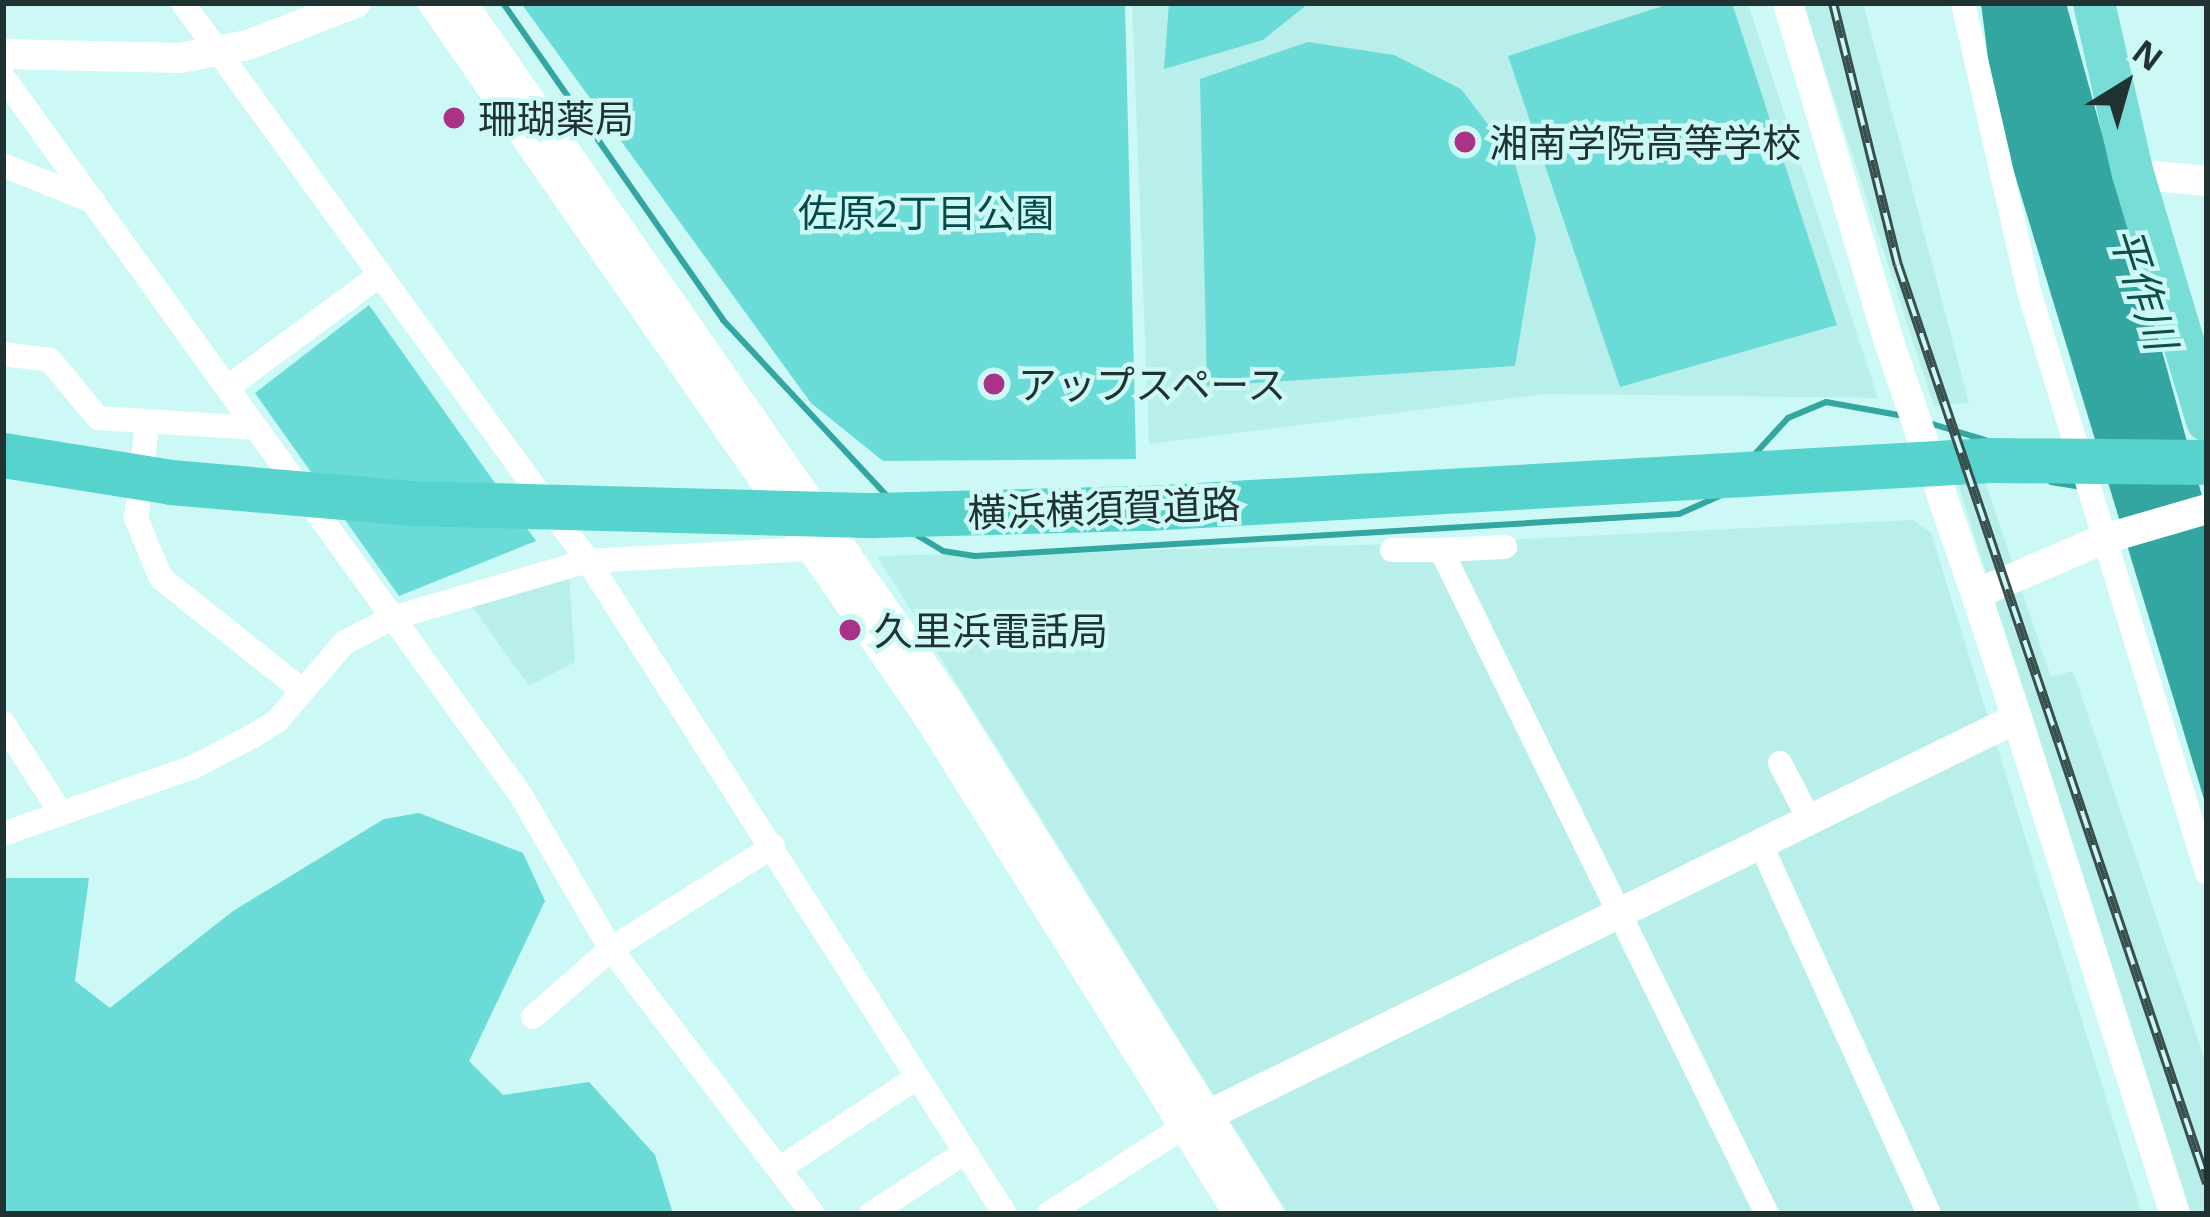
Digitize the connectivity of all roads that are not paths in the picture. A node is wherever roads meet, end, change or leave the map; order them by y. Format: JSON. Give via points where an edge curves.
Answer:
{"nodes":[{"id":1,"x":182,"y":3,"type":"edge"},
{"id":2,"x":356,"y":3,"type":"edge"},
{"id":3,"x":433,"y":3,"type":"edge"},
{"id":4,"x":462,"y":3,"type":"edge"},
{"id":5,"x":1788,"y":3,"type":"edge"},
{"id":6,"x":1963,"y":3,"type":"edge"},
{"id":7,"x":2094,"y":3,"type":"edge"},
{"id":8,"x":2118,"y":3,"type":"edge"},
{"id":9,"x":219,"y":51,"type":"junction"},
{"id":10,"x":3,"y":54,"type":"edge"},
{"id":11,"x":3,"y":77,"type":"edge"},
{"id":12,"x":3,"y":165,"type":"edge"},
{"id":13,"x":2145,"y":172,"type":"junction"},
{"id":14,"x":2207,"y":181,"type":"edge"},
{"id":15,"x":96,"y":202,"type":"junction"},
{"id":16,"x":380,"y":274,"type":"junction"},
{"id":17,"x":2207,"y":336,"type":"edge"},
{"id":18,"x":3,"y":354,"type":"edge"},
{"id":19,"x":228,"y":387,"type":"junction"},
{"id":20,"x":2207,"y":421,"type":"edge"},
{"id":21,"x":148,"y":425,"type":"junction"},
{"id":22,"x":255,"y":428,"type":"junction"},
{"id":23,"x":3,"y":455,"type":"edge"},
{"id":24,"x":2207,"y":462,"type":"edge"},
{"id":25,"x":3,"y":468,"type":"edge"},
{"id":26,"x":2207,"y":478,"type":"edge"},
{"id":27,"x":2207,"y":509,"type":"edge"},
{"id":28,"x":2110,"y":537,"type":"junction"},
{"id":29,"x":829,"y":547,"type":"junction"},
{"id":30,"x":1505,"y":547,"type":"dead end"},
{"id":31,"x":1392,"y":550,"type":"dead end"},
{"id":32,"x":1442,"y":550,"type":"junction"},
{"id":33,"x":588,"y":561,"type":"junction"},
{"id":34,"x":1976,"y":594,"type":"junction"},
{"id":35,"x":392,"y":618,"type":"junction"},
{"id":36,"x":303,"y":691,"type":"junction"},
{"id":37,"x":2018,"y":718,"type":"junction"},
{"id":38,"x":3,"y":723,"type":"edge"},
{"id":39,"x":1780,"y":763,"type":"dead end"},
{"id":40,"x":61,"y":813,"type":"junction"},
{"id":41,"x":1810,"y":821,"type":"junction"},
{"id":42,"x":3,"y":834,"type":"edge"},
{"id":43,"x":1761,"y":845,"type":"junction"},
{"id":44,"x":773,"y":846,"type":"junction"},
{"id":45,"x":2207,"y":873,"type":"edge"},
{"id":46,"x":1620,"y":915,"type":"junction"},
{"id":47,"x":610,"y":949,"type":"junction"},
{"id":48,"x":533,"y":1017,"type":"dead end"},
{"id":49,"x":916,"y":1078,"type":"junction"},
{"id":50,"x":1197,"y":1122,"type":"junction"},
{"id":51,"x":964,"y":1153,"type":"junction"},
{"id":52,"x":779,"y":1169,"type":"junction"},
{"id":53,"x":813,"y":1214,"type":"edge"},
{"id":54,"x":871,"y":1214,"type":"edge"},
{"id":55,"x":1005,"y":1214,"type":"edge"},
{"id":56,"x":1048,"y":1214,"type":"edge"},
{"id":57,"x":1239,"y":1214,"type":"edge"},
{"id":58,"x":1269,"y":1214,"type":"edge"},
{"id":59,"x":1767,"y":1214,"type":"edge"},
{"id":60,"x":1928,"y":1214,"type":"edge"},
{"id":61,"x":2175,"y":1214,"type":"edge"}],
"edges":[{"from":1,"to":9,"type":"street"},
{"from":2,"to":9,"type":"street"},
{"from":3,"to":29,"type":"street"},
{"from":4,"to":29,"type":"street"},
{"from":5,"to":34,"type":"street"},
{"from":6,"to":28,"type":"street","via":[[2030,295]]},
{"from":7,"to":13,"type":"highway"},
{"from":8,"to":13,"type":"highway"},
{"from":9,"to":10,"type":"street","via":[[107,60]]},
{"from":9,"to":16,"type":"street"},
{"from":11,"to":15,"type":"street"},
{"from":12,"to":15,"type":"street"},
{"from":13,"to":14,"type":"street"},
{"from":13,"to":17,"type":"highway"},
{"from":13,"to":20,"type":"highway"},
{"from":15,"to":19,"type":"street"},
{"from":16,"to":19,"type":"street"},
{"from":16,"to":33,"type":"street"},
{"from":18,"to":21,"type":"street","via":[[50,360],[98,418]]},
{"from":19,"to":22,"type":"street"},
{"from":21,"to":22,"type":"street"},
{"from":21,"to":36,"type":"street","via":[[136,518],[161,578]]},
{"from":22,"to":35,"type":"street"},
{"from":23,"to":24,"type":"highway","name":"横浜横須賀道路","via":[[171,482],[387,501],[853,514],[1147,508],[1990,460]]},
{"from":25,"to":26,"type":"highway","name":"横浜横須賀道路","via":[[210,500],[410,517],[854,528],[1150,522],[1996,476]]},
{"from":27,"to":28,"type":"street"},
{"from":28,"to":34,"type":"street"},
{"from":28,"to":45,"type":"street"},
{"from":29,"to":33,"type":"street"},
{"from":29,"to":50,"type":"street"},
{"from":30,"to":32,"type":"street"},
{"from":31,"to":32,"type":"street"},
{"from":32,"to":46,"type":"street"},
{"from":33,"to":35,"type":"street"},
{"from":33,"to":44,"type":"street"},
{"from":34,"to":37,"type":"street"},
{"from":35,"to":36,"type":"street","via":[[344,643]]},
{"from":35,"to":47,"type":"street","via":[[520,794]]},
{"from":36,"to":40,"type":"street","via":[[277,722],[193,767]]},
{"from":37,"to":41,"type":"street"},
{"from":37,"to":61,"type":"street"},
{"from":38,"to":40,"type":"street"},
{"from":39,"to":41,"type":"street"},
{"from":40,"to":42,"type":"street"},
{"from":41,"to":43,"type":"street"},
{"from":43,"to":46,"type":"street"},
{"from":43,"to":60,"type":"street"},
{"from":44,"to":47,"type":"street"},
{"from":44,"to":49,"type":"street"},
{"from":46,"to":50,"type":"street"},
{"from":46,"to":59,"type":"street"},
{"from":47,"to":48,"type":"street"},
{"from":47,"to":52,"type":"street"},
{"from":49,"to":51,"type":"street"},
{"from":49,"to":52,"type":"street"},
{"from":50,"to":56,"type":"street"},
{"from":50,"to":57,"type":"street"},
{"from":50,"to":58,"type":"street"},
{"from":51,"to":54,"type":"street"},
{"from":51,"to":55,"type":"street"},
{"from":52,"to":53,"type":"street"}]}
